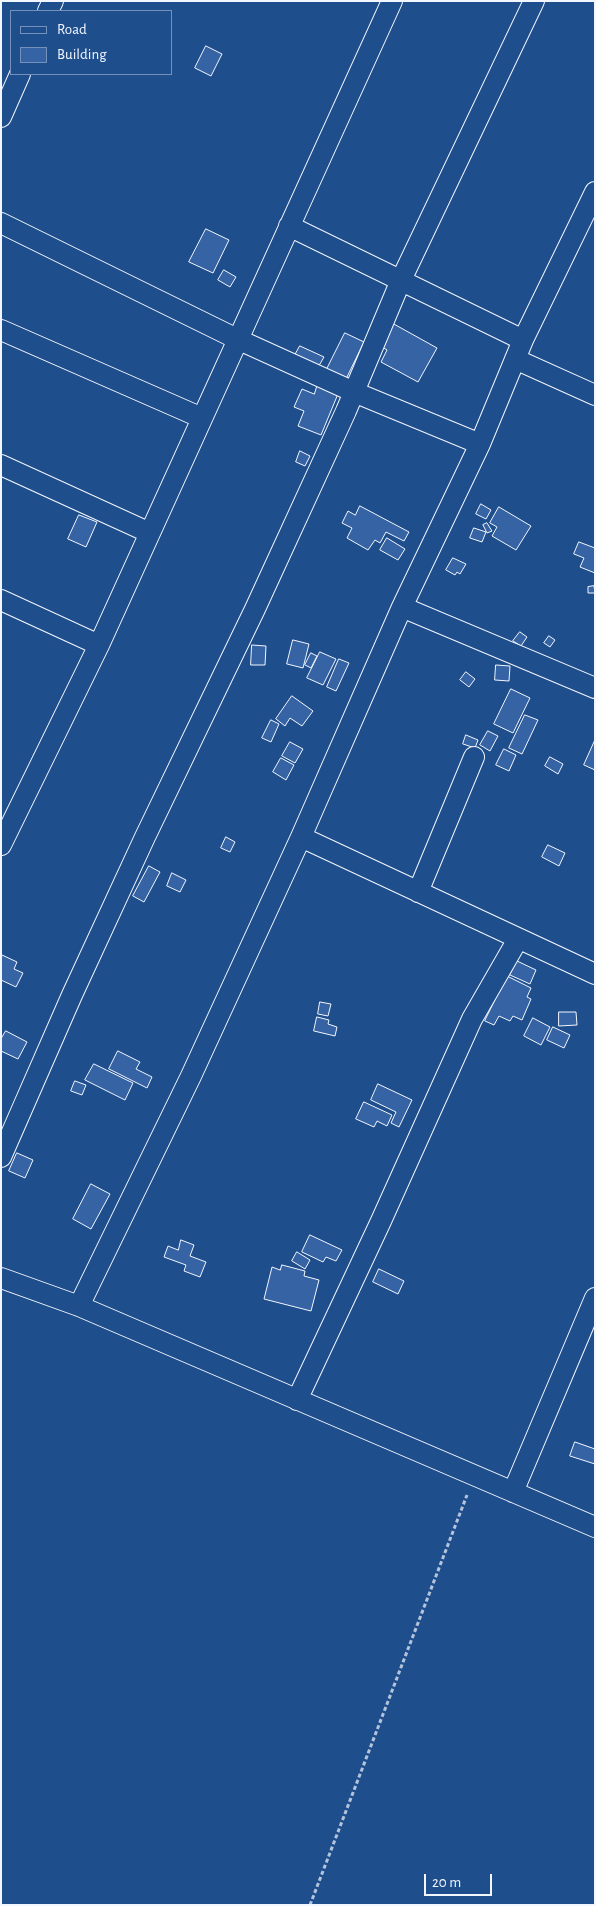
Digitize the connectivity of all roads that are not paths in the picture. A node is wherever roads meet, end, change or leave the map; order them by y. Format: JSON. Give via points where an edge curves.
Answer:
{"nodes":[{"id":1,"x":392,"y":1,"type":"edge"},
{"id":2,"x":534,"y":1,"type":"edge"},
{"id":3,"x":20,"y":75,"type":"edge"},
{"id":4,"x":1,"y":117,"type":"edge"},
{"id":5,"x":595,"y":192,"type":"edge"},
{"id":6,"x":1,"y":222,"type":"edge"},
{"id":7,"x":289,"y":226,"type":"junction"},
{"id":8,"x":401,"y":280,"type":"junction"},
{"id":9,"x":1,"y":330,"type":"edge"},
{"id":10,"x":237,"y":339,"type":"junction"},
{"id":11,"x":523,"y":340,"type":"junction"},
{"id":12,"x":515,"y":359,"type":"junction"},
{"id":13,"x":354,"y":392,"type":"junction"},
{"id":14,"x":595,"y":395,"type":"edge"},
{"id":15,"x":202,"y":418,"type":"junction"},
{"id":16,"x":480,"y":444,"type":"junction"},
{"id":17,"x":1,"y":466,"type":"edge"},
{"id":18,"x":150,"y":533,"type":"junction"},
{"id":19,"x":1,"y":600,"type":"edge"},
{"id":20,"x":402,"y":607,"type":"junction"},
{"id":21,"x":99,"y":645,"type":"junction"},
{"id":22,"x":595,"y":688,"type":"edge"},
{"id":23,"x":474,"y":757,"type":"dead end"},
{"id":24,"x":301,"y":837,"type":"junction"},
{"id":25,"x":1,"y":845,"type":"edge"},
{"id":26,"x":418,"y":892,"type":"junction"},
{"id":27,"x":518,"y":939,"type":"junction"},
{"id":28,"x":595,"y":974,"type":"edge"},
{"id":29,"x":1,"y":1157,"type":"edge"},
{"id":30,"x":1,"y":1278,"type":"edge"},
{"id":31,"x":595,"y":1298,"type":"edge"},
{"id":32,"x":79,"y":1306,"type":"junction"},
{"id":33,"x":297,"y":1400,"type":"junction"},
{"id":34,"x":512,"y":1492,"type":"junction"},
{"id":35,"x":595,"y":1527,"type":"edge"}],
"edges":[{"from":1,"to":7,"type":"street"},
{"from":2,"to":8,"type":"street"},
{"from":3,"to":4,"type":"street"},
{"from":5,"to":11,"type":"street"},
{"from":6,"to":10,"type":"street"},
{"from":7,"to":8,"type":"street"},
{"from":7,"to":10,"type":"street"},
{"from":8,"to":11,"type":"street"},
{"from":8,"to":13,"type":"street"},
{"from":9,"to":15,"type":"street"},
{"from":10,"to":13,"type":"street"},
{"from":10,"to":15,"type":"street"},
{"from":11,"to":12,"type":"street"},
{"from":12,"to":14,"type":"street"},
{"from":12,"to":16,"type":"street"},
{"from":13,"to":16,"type":"street"},
{"from":13,"to":29,"type":"street","via":[[255,610],[72,995]]},
{"from":15,"to":18,"type":"street"},
{"from":16,"to":20,"type":"street"},
{"from":17,"to":18,"type":"street"},
{"from":18,"to":21,"type":"street"},
{"from":19,"to":21,"type":"street"},
{"from":20,"to":22,"type":"street"},
{"from":20,"to":24,"type":"street"},
{"from":21,"to":25,"type":"street"},
{"from":23,"to":26,"type":"street"},
{"from":24,"to":26,"type":"street"},
{"from":24,"to":32,"type":"street","via":[[191,1076]]},
{"from":26,"to":27,"type":"street"},
{"from":27,"to":28,"type":"street"},
{"from":27,"to":33,"type":"street","via":[[472,1019]]},
{"from":30,"to":32,"type":"street"},
{"from":31,"to":34,"type":"street"},
{"from":32,"to":33,"type":"street"},
{"from":33,"to":34,"type":"street"},
{"from":34,"to":35,"type":"street"}]}
